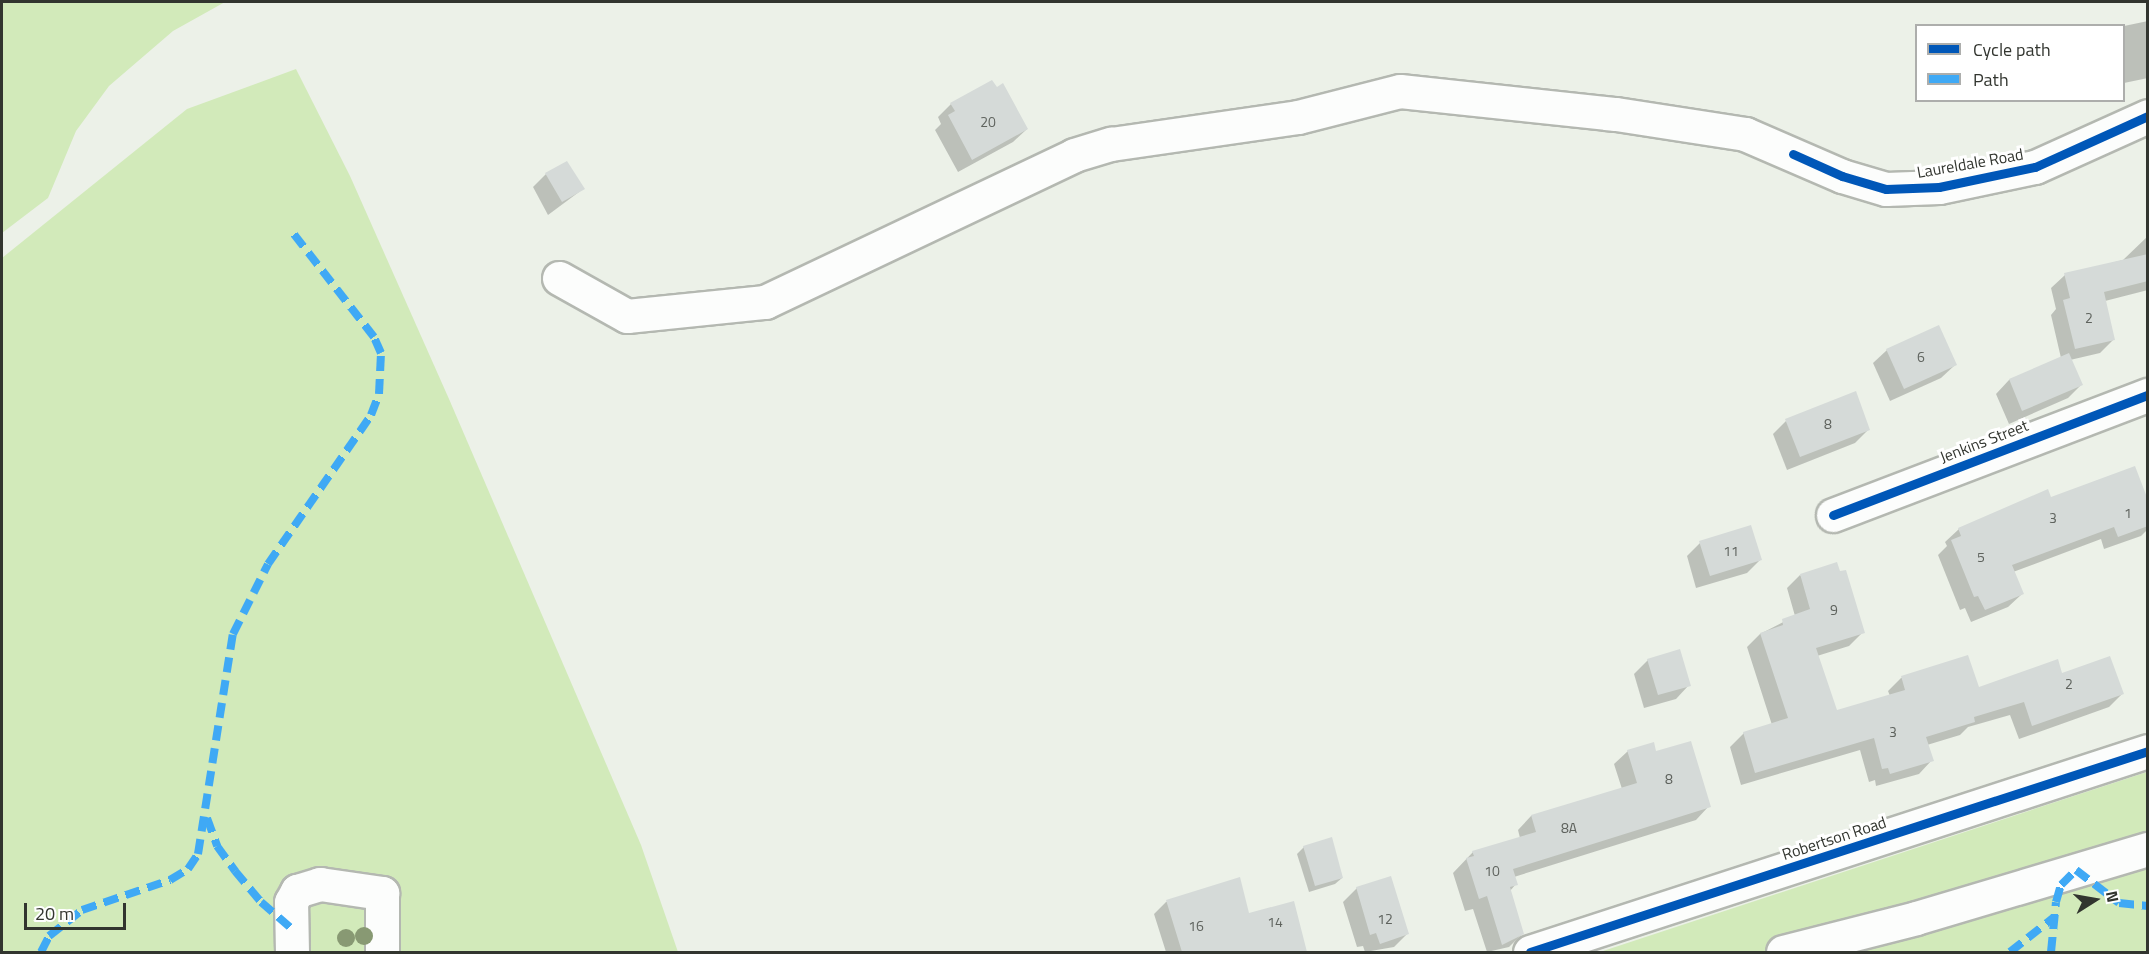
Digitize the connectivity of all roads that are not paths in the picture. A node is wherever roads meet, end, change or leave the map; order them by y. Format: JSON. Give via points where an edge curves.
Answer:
{"nodes":[{"id":1,"x":2148,"y":116,"type":"edge"},
{"id":2,"x":559,"y":278,"type":"dead end"},
{"id":3,"x":2148,"y":395,"type":"edge"},
{"id":4,"x":1833,"y":515,"type":"dead end"},
{"id":5,"x":2148,"y":751,"type":"edge"},
{"id":6,"x":2148,"y":849,"type":"edge"},
{"id":7,"x":292,"y":952,"type":"edge"},
{"id":8,"x":382,"y":952,"type":"edge"},
{"id":9,"x":1530,"y":952,"type":"edge"},
{"id":10,"x":1783,"y":952,"type":"edge"}],
"edges":[{"from":1,"to":2,"type":"street","name":"Laureldale Road","via":[[2035,167],[1939,187],[1886,189],[1842,176],[1745,134],[1616,114],[1400,91],[1298,117],[1111,144],[1074,155],[765,302],[627,316]]},
{"from":3,"to":4,"type":"street","name":"Jenkins Street"},
{"from":5,"to":9,"type":"street","name":"Robertson Road"},
{"from":6,"to":10,"type":"street","via":[[1916,918]]},
{"from":7,"to":8,"type":"street","via":[[291,902],[297,891],[320,884],[382,893]]}]}
